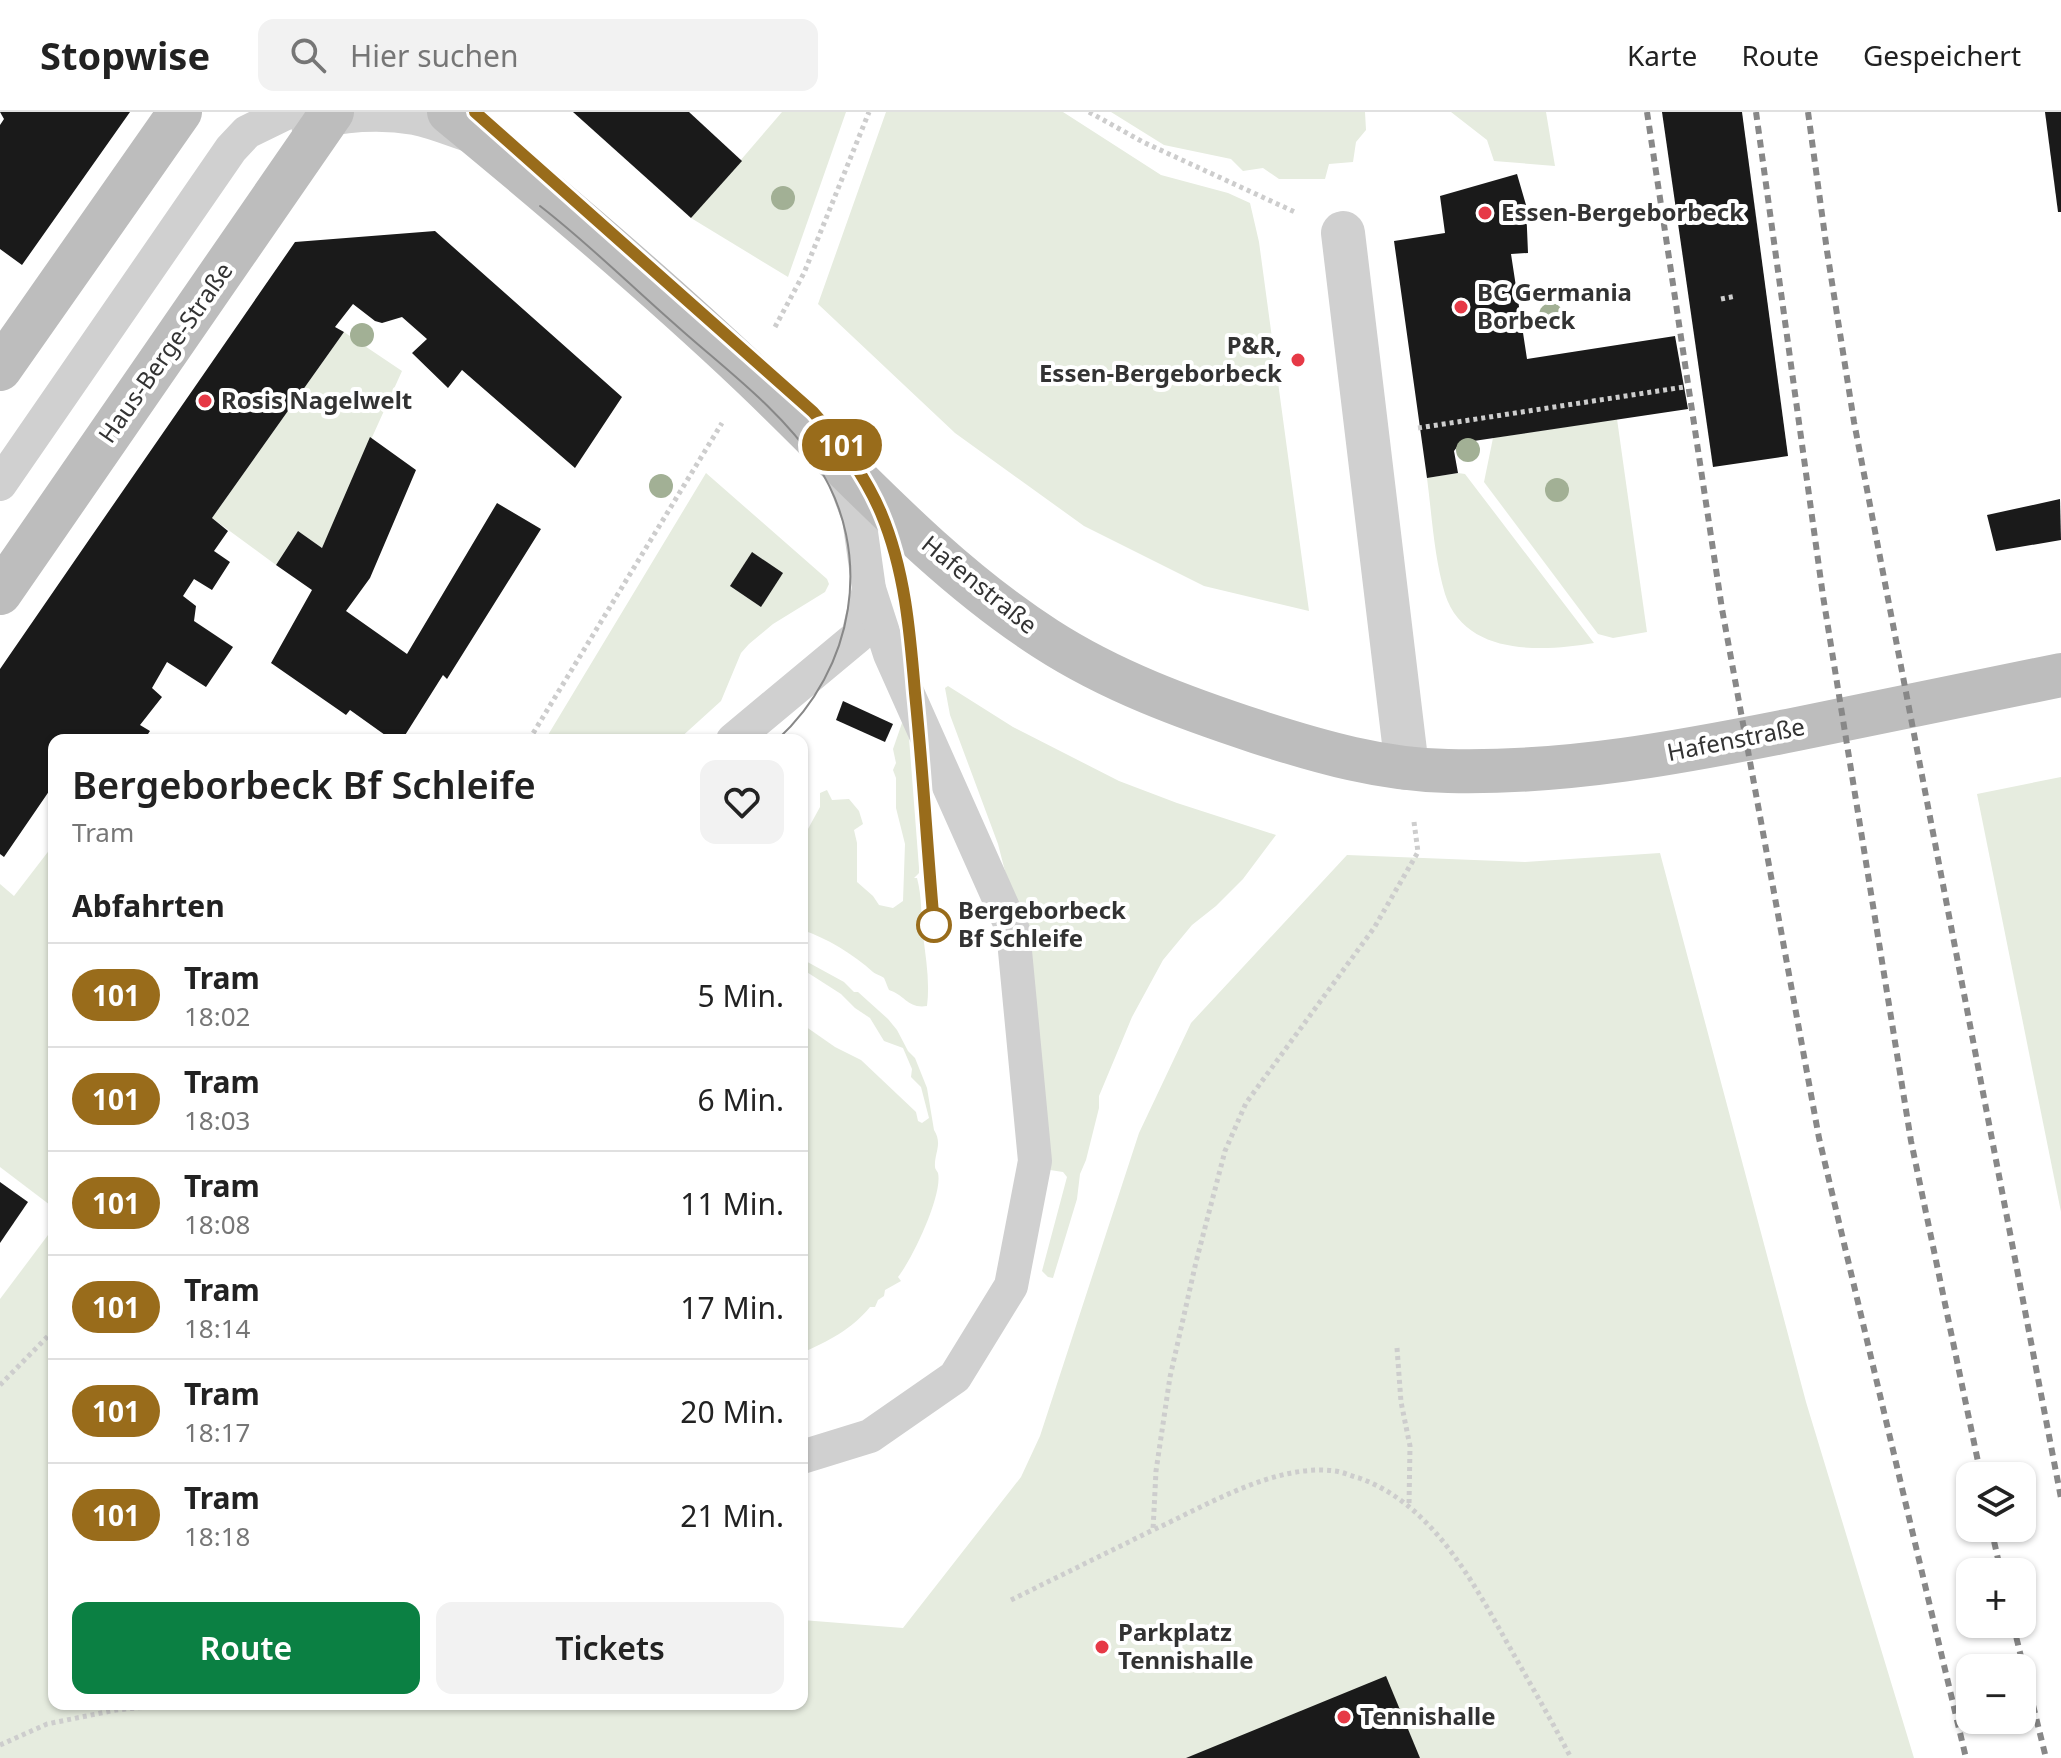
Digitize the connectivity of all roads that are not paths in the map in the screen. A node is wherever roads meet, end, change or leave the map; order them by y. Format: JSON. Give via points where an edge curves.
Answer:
{"nodes":[{"id":1,"x":180,"y":112,"type":"edge"},
{"id":2,"x":289,"y":115,"type":"edge"},
{"id":3,"x":464,"y":125,"type":"edge"},
{"id":4,"x":182,"y":221,"type":"junction"},
{"id":5,"x":1343,"y":233,"type":"road end"},
{"id":6,"x":0,"y":369,"type":"edge"},
{"id":7,"x":836,"y":457,"type":"junction"},
{"id":8,"x":0,"y":484,"type":"edge"},
{"id":9,"x":869,"y":589,"type":"junction"},
{"id":10,"x":0,"y":593,"type":"edge"},
{"id":11,"x":2061,"y":675,"type":"edge"},
{"id":12,"x":740,"y":734,"type":"edge"},
{"id":13,"x":1407,"y":768,"type":"junction"},
{"id":14,"x":808,"y":1455,"type":"edge"}],
"edges":[{"from":1,"to":6,"type":"main road"},
{"from":2,"to":3,"type":"lane","via":[[385,114]]},
{"from":2,"to":4,"type":"lane","via":[[285,135],[259,150]]},
{"from":2,"to":4,"type":"lane","via":[[247,132]]},
{"from":2,"to":10,"type":"main road","name":"Haus-Berge-Straße"},
{"from":3,"to":7,"type":"main road","name":"Hafenstraße","via":[[751,374]]},
{"from":4,"to":8,"type":"lane"},
{"from":5,"to":13,"type":"street"},
{"from":7,"to":9,"type":"lane","via":[[859,518]]},
{"from":7,"to":13,"type":"main road","name":"Hafenstraße","via":[[964,578],[1062,648],[1189,708],[1328,753]]},
{"from":9,"to":12,"type":"lane","via":[[858,636]]},
{"from":9,"to":14,"type":"lane","via":[[890,654],[1013,930],[1035,1161],[1011,1286],[955,1377],[870,1436]]},
{"from":11,"to":13,"type":"main road","name":"Hafenstraße","via":[[1623,760],[1528,770]]}]}
